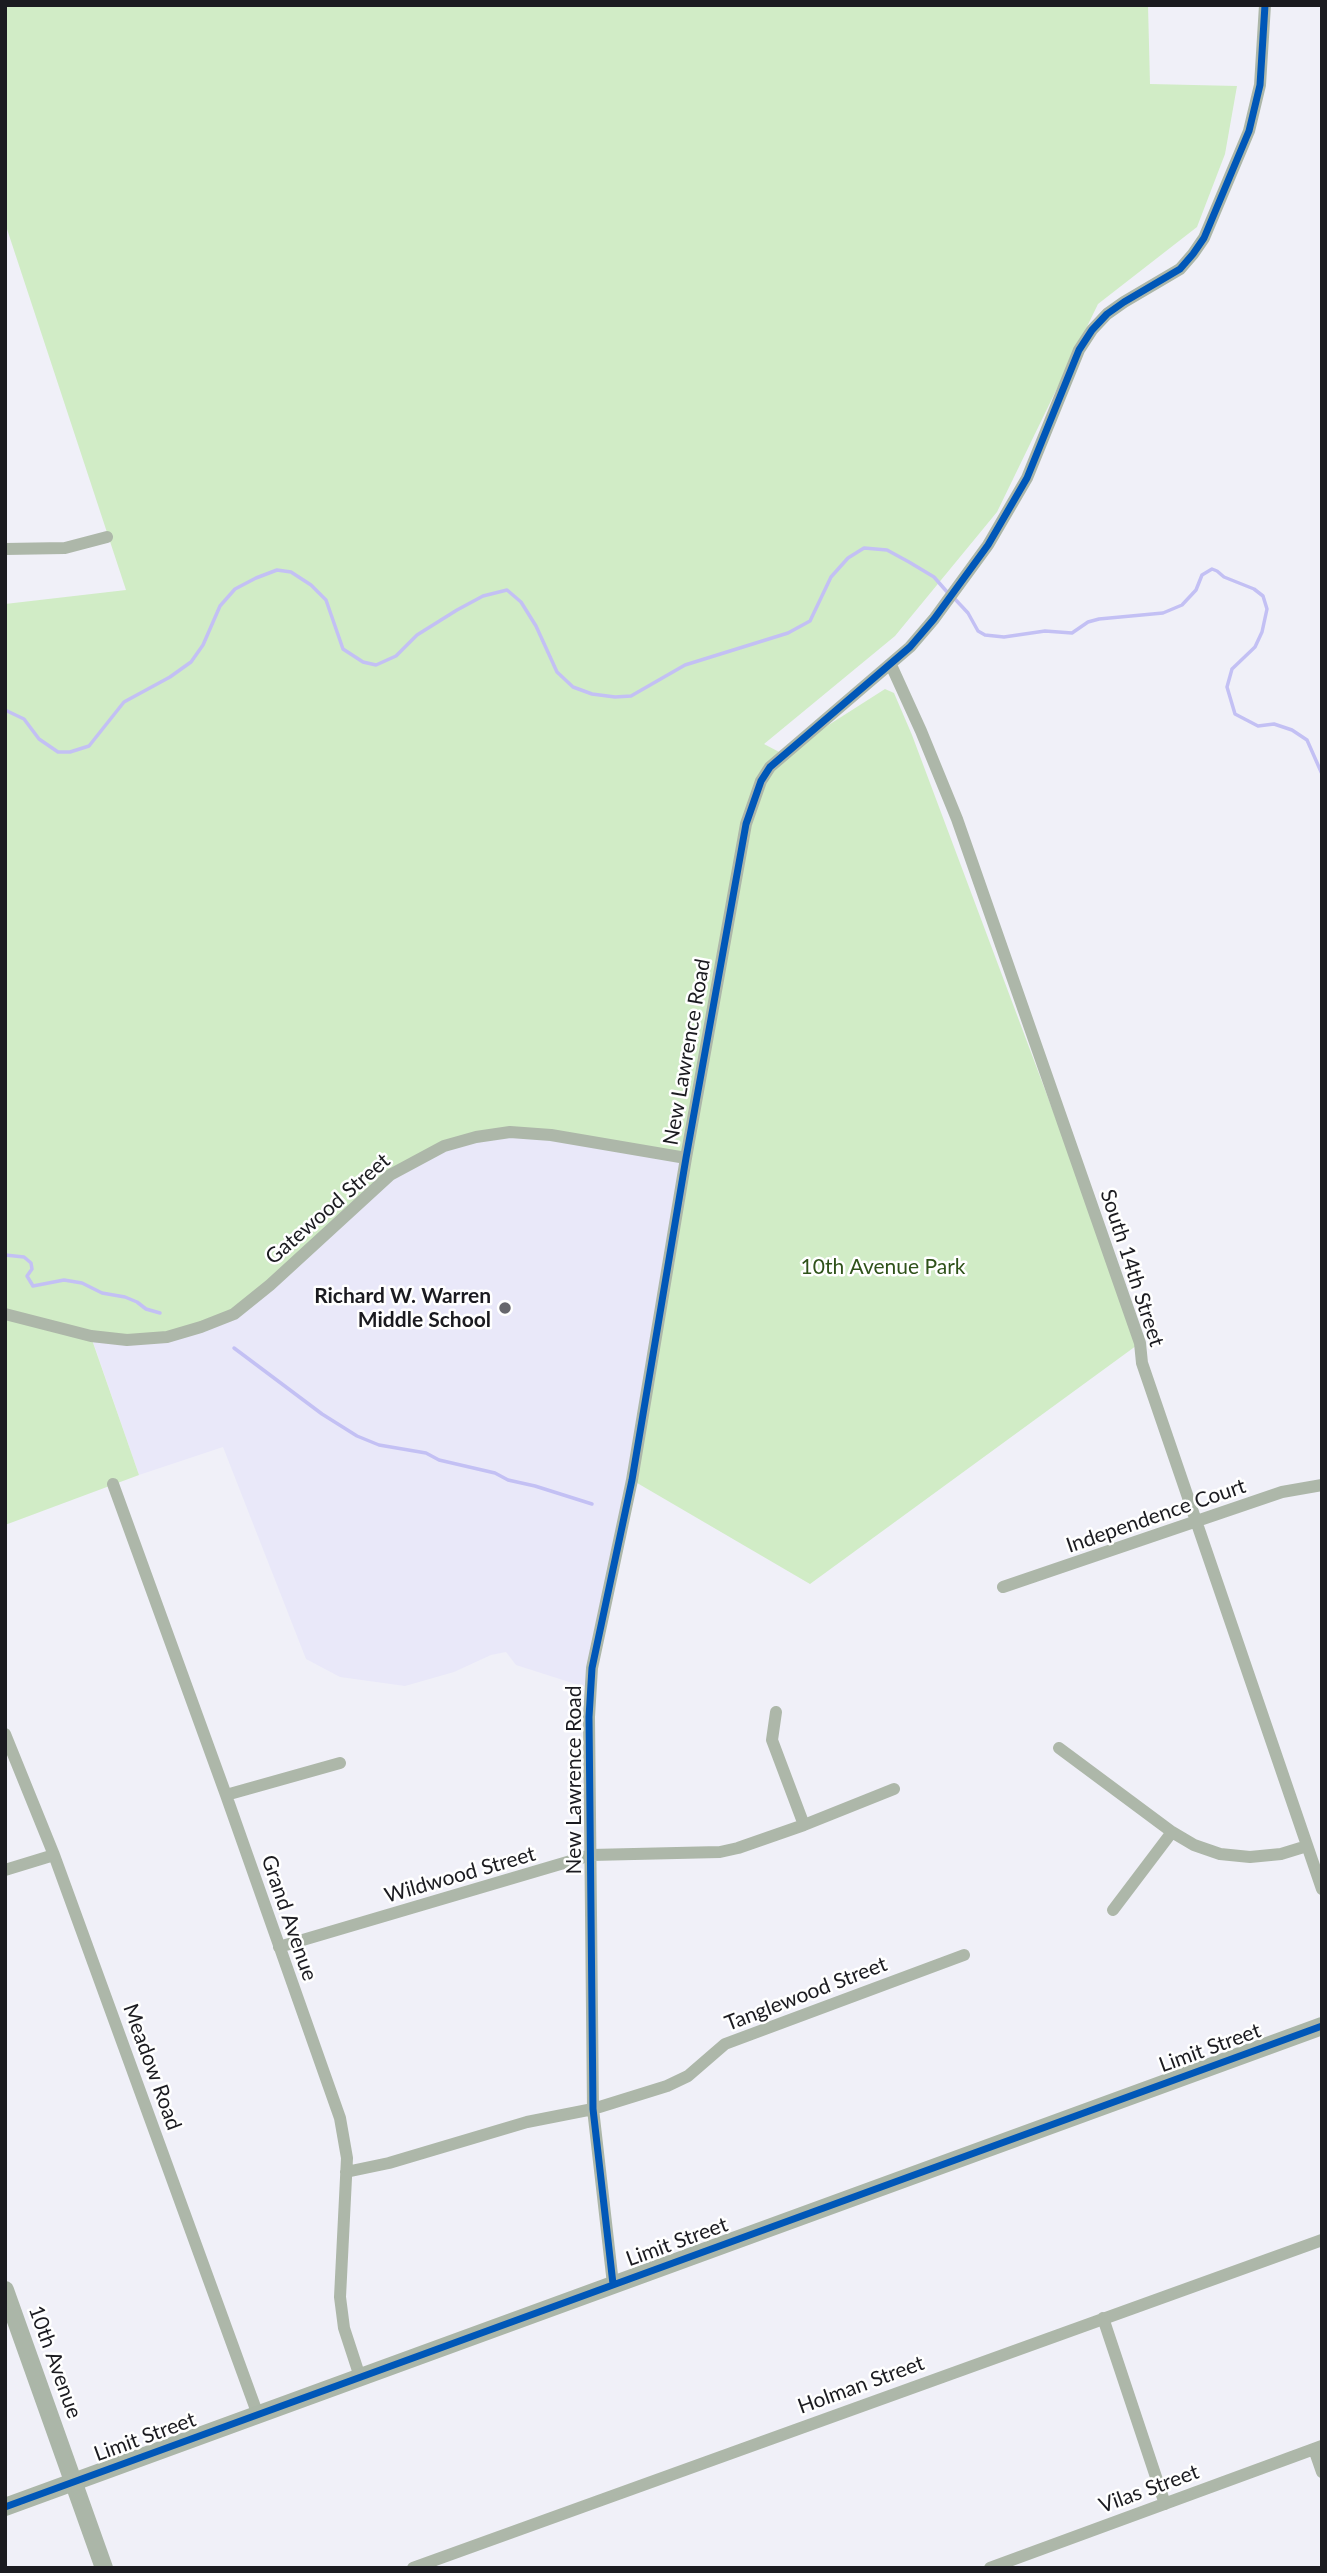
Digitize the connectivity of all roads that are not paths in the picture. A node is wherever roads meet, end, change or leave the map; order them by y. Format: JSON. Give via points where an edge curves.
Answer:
{"nodes":[{"id":1,"x":1265,"y":5,"type":"edge"},
{"id":2,"x":107,"y":537,"type":"dead end"},
{"id":3,"x":5,"y":549,"type":"edge"},
{"id":4,"x":891,"y":665,"type":"junction"},
{"id":5,"x":686,"y":1158,"type":"junction"},
{"id":6,"x":5,"y":1314,"type":"edge"},
{"id":7,"x":113,"y":1484,"type":"dead end"},
{"id":8,"x":1322,"y":1485,"type":"edge"},
{"id":9,"x":1196,"y":1523,"type":"junction"},
{"id":10,"x":1003,"y":1587,"type":"dead end"},
{"id":11,"x":776,"y":1712,"type":"dead end"},
{"id":12,"x":5,"y":1734,"type":"edge"},
{"id":13,"x":1059,"y":1748,"type":"dead end"},
{"id":14,"x":340,"y":1763,"type":"dead end"},
{"id":15,"x":894,"y":1789,"type":"dead end"},
{"id":16,"x":226,"y":1795,"type":"junction"},
{"id":17,"x":804,"y":1825,"type":"junction"},
{"id":18,"x":1172,"y":1832,"type":"junction"},
{"id":19,"x":1307,"y":1846,"type":"junction"},
{"id":20,"x":591,"y":1854,"type":"junction"},
{"id":21,"x":54,"y":1855,"type":"junction"},
{"id":22,"x":5,"y":1871,"type":"edge"},
{"id":23,"x":1322,"y":1889,"type":"edge"},
{"id":24,"x":1113,"y":1910,"type":"dead end"},
{"id":25,"x":279,"y":1947,"type":"junction"},
{"id":26,"x":964,"y":1955,"type":"dead end"},
{"id":27,"x":1322,"y":2026,"type":"edge"},
{"id":28,"x":593,"y":2109,"type":"junction"},
{"id":29,"x":346,"y":2172,"type":"junction"},
{"id":30,"x":1322,"y":2239,"type":"edge"},
{"id":31,"x":613,"y":2284,"type":"junction"},
{"id":32,"x":5,"y":2290,"type":"edge"},
{"id":33,"x":1103,"y":2318,"type":"junction"},
{"id":34,"x":359,"y":2377,"type":"junction"},
{"id":35,"x":258,"y":2415,"type":"junction"},
{"id":36,"x":1318,"y":2448,"type":"edge"},
{"id":37,"x":1322,"y":2472,"type":"edge"},
{"id":38,"x":74,"y":2482,"type":"junction"},
{"id":39,"x":1165,"y":2504,"type":"junction"},
{"id":40,"x":5,"y":2507,"type":"edge"},
{"id":41,"x":104,"y":2568,"type":"edge"},
{"id":42,"x":413,"y":2568,"type":"edge"},
{"id":43,"x":990,"y":2568,"type":"edge"}],
"edges":[{"from":1,"to":4,"type":"street","name":"New Lawrence Road","via":[[1260,85],[1249,131],[1204,238],[1180,268],[1124,302],[1092,330],[1079,350],[1027,478],[988,545],[934,619]]},
{"from":2,"to":3,"type":"street","via":[[65,548]]},
{"from":4,"to":5,"type":"street","name":"New Lawrence Road","via":[[783,754],[761,781],[746,824]]},
{"from":4,"to":9,"type":"street","name":"South 14th Street","via":[[962,832],[1135,1331]]},
{"from":5,"to":6,"type":"street","name":"Gatewood Street","via":[[551,1135],[510,1132],[476,1137],[444,1146],[390,1175],[254,1298],[234,1314],[201,1327],[167,1337],[127,1340],[91,1336]]},
{"from":5,"to":20,"type":"street","name":"New Lawrence Road","via":[[632,1480],[592,1668]]},
{"from":7,"to":16,"type":"street","name":"Grand Avenue"},
{"from":8,"to":9,"type":"street","name":"Independence Court","via":[[1282,1493]]},
{"from":9,"to":10,"type":"street","name":"Independence Court"},
{"from":9,"to":19,"type":"street","name":"South 14th Street"},
{"from":11,"to":17,"type":"street","via":[[772,1740]]},
{"from":12,"to":21,"type":"street","name":"Meadow Road"},
{"from":13,"to":18,"type":"street"},
{"from":14,"to":16,"type":"street"},
{"from":15,"to":17,"type":"street","name":"Wildwood Street"},
{"from":16,"to":25,"type":"street","name":"Grand Avenue"},
{"from":17,"to":20,"type":"street","name":"Wildwood Street","via":[[720,1852]]},
{"from":18,"to":19,"type":"street","via":[[1220,1854],[1250,1857]]},
{"from":18,"to":24,"type":"street"},
{"from":19,"to":23,"type":"street","name":"South 14th Street"},
{"from":20,"to":25,"type":"street","name":"Wildwood Street"},
{"from":20,"to":28,"type":"street","name":"New Lawrence Road"},
{"from":21,"to":22,"type":"street"},
{"from":21,"to":35,"type":"street","name":"Meadow Road"},
{"from":25,"to":29,"type":"street","name":"Grand Avenue","via":[[340,2118]]},
{"from":26,"to":28,"type":"street","name":"Tanglewood Street","via":[[749,2034],[725,2044],[688,2076]]},
{"from":27,"to":31,"type":"street","name":"Limit Street"},
{"from":28,"to":29,"type":"street","name":"Tanglewood Street","via":[[527,2122],[389,2164]]},
{"from":28,"to":31,"type":"street","name":"New Lawrence Road"},
{"from":29,"to":34,"type":"street","name":"Grand Avenue","via":[[340,2297]]},
{"from":30,"to":33,"type":"street","name":"Holman Street"},
{"from":31,"to":34,"type":"street","name":"Limit Street"},
{"from":32,"to":38,"type":"street","name":"10th Avenue"},
{"from":33,"to":39,"type":"street"},
{"from":33,"to":42,"type":"street","name":"Holman Street"},
{"from":34,"to":35,"type":"street","name":"Limit Street"},
{"from":35,"to":38,"type":"street","name":"Limit Street"},
{"from":36,"to":37,"type":"street"},
{"from":36,"to":39,"type":"street","name":"Vilas Street"},
{"from":38,"to":40,"type":"street","name":"Limit Street"},
{"from":38,"to":41,"type":"street","name":"10th Avenue"},
{"from":39,"to":43,"type":"street","name":"Vilas Street"}]}
